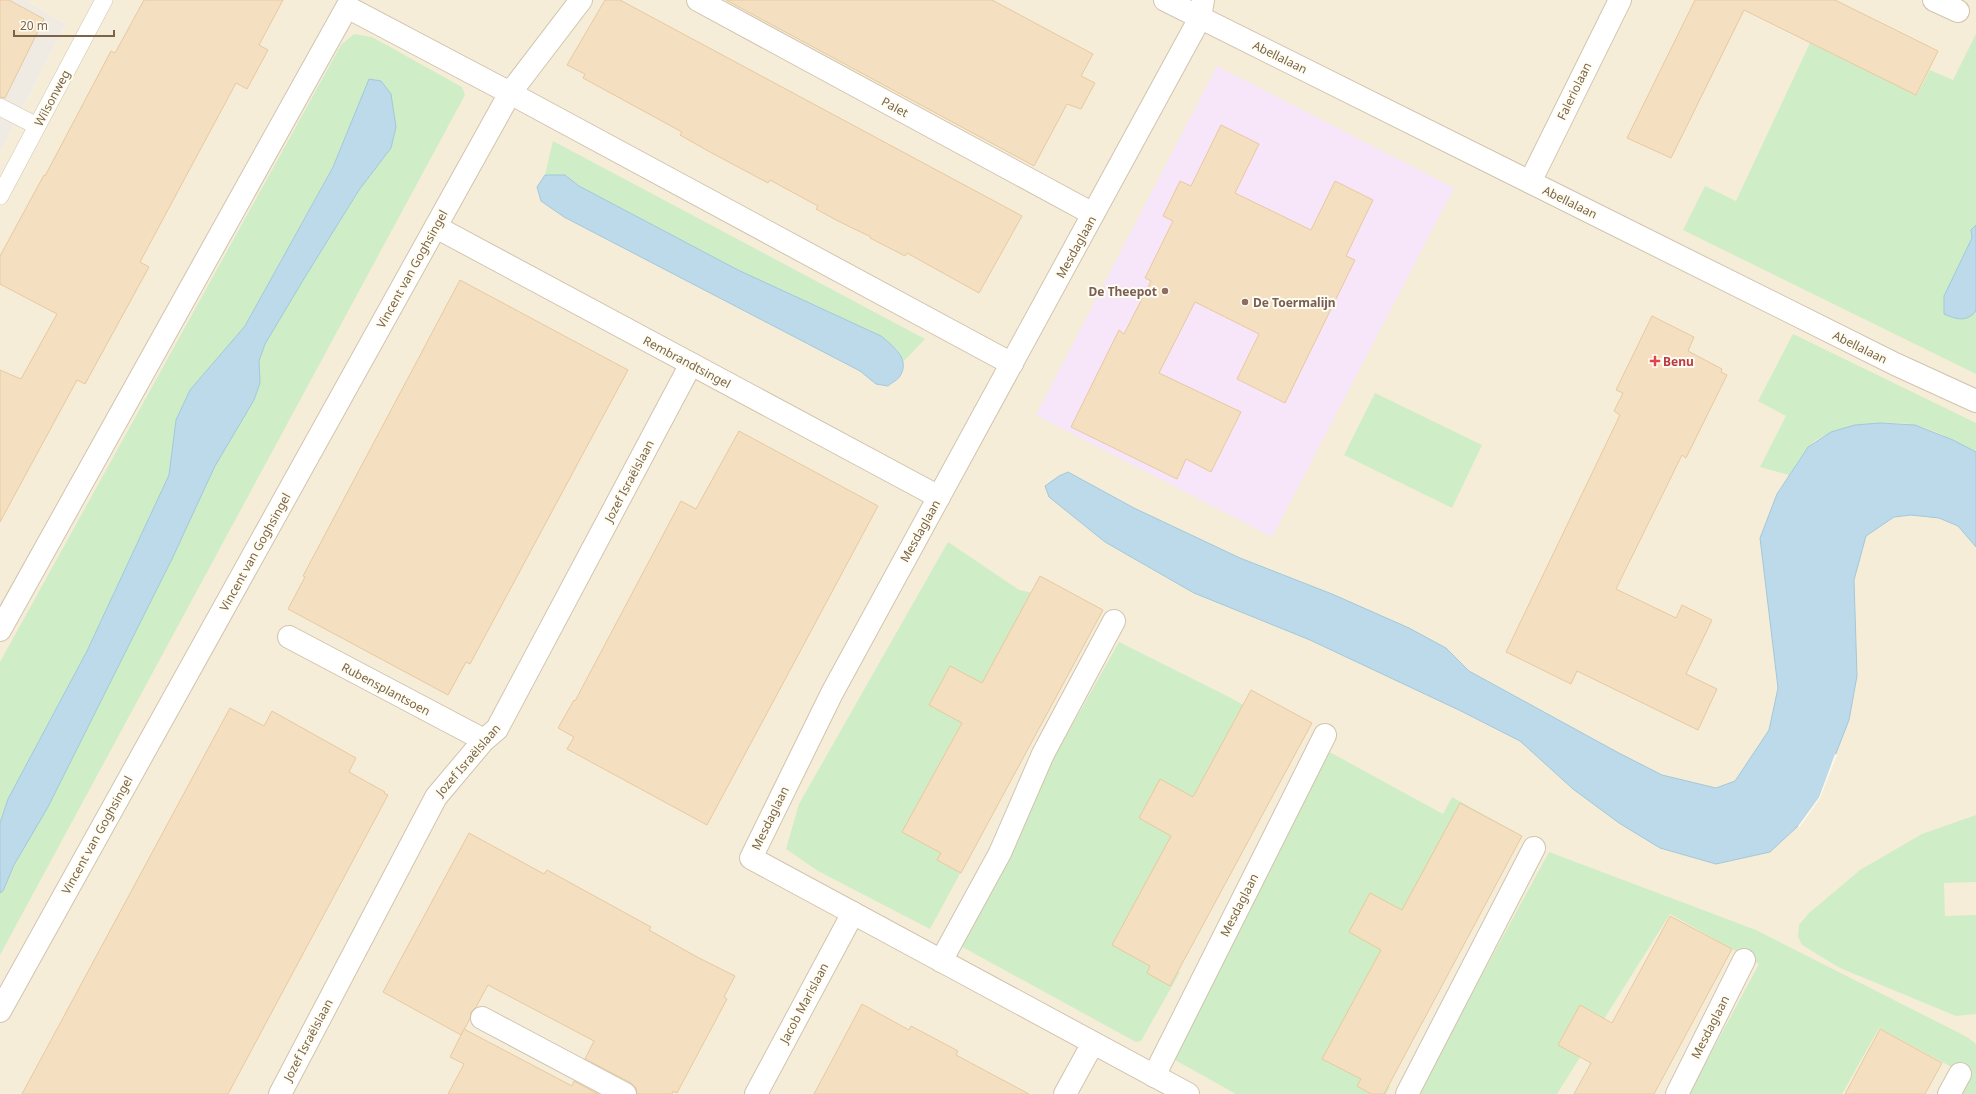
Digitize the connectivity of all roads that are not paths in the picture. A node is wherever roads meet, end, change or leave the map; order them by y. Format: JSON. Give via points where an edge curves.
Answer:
{"nodes":[{"id":1,"x":104,"y":0,"type":"edge"},
{"id":2,"x":581,"y":0,"type":"edge"},
{"id":3,"x":698,"y":0,"type":"edge"},
{"id":4,"x":1164,"y":0,"type":"edge"},
{"id":5,"x":1620,"y":0,"type":"edge"},
{"id":6,"x":1934,"y":0,"type":"edge"},
{"id":7,"x":1201,"y":9,"type":"edge"},
{"id":8,"x":1958,"y":11,"type":"dead end"},
{"id":9,"x":510,"y":93,"type":"junction"},
{"id":10,"x":0,"y":107,"type":"edge"},
{"id":11,"x":37,"y":126,"type":"junction"},
{"id":12,"x":1530,"y":182,"type":"junction"},
{"id":13,"x":0,"y":196,"type":"edge"},
{"id":14,"x":1093,"y":214,"type":"junction"},
{"id":15,"x":436,"y":227,"type":"junction"},
{"id":16,"x":691,"y":364,"type":"junction"},
{"id":17,"x":1012,"y":364,"type":"junction"},
{"id":18,"x":1976,"y":402,"type":"edge"},
{"id":19,"x":939,"y":497,"type":"junction"},
{"id":20,"x":1114,"y":621,"type":"dead end"},
{"id":21,"x":0,"y":630,"type":"edge"},
{"id":22,"x":289,"y":637,"type":"dead end"},
{"id":23,"x":1324,"y":735,"type":"dead end"},
{"id":24,"x":484,"y":740,"type":"junction"},
{"id":25,"x":1534,"y":848,"type":"dead end"},
{"id":26,"x":853,"y":913,"type":"junction"},
{"id":27,"x":1744,"y":960,"type":"dead end"},
{"id":28,"x":941,"y":961,"type":"junction"},
{"id":29,"x":0,"y":1011,"type":"edge"},
{"id":30,"x":482,"y":1018,"type":"dead end"},
{"id":31,"x":1094,"y":1043,"type":"junction"},
{"id":32,"x":1960,"y":1074,"type":"dead end"},
{"id":33,"x":1154,"y":1076,"type":"junction"},
{"id":34,"x":280,"y":1094,"type":"edge"},
{"id":35,"x":625,"y":1094,"type":"edge"},
{"id":36,"x":756,"y":1094,"type":"edge"},
{"id":37,"x":1066,"y":1094,"type":"edge"},
{"id":38,"x":1188,"y":1094,"type":"edge"},
{"id":39,"x":1407,"y":1094,"type":"edge"},
{"id":40,"x":1677,"y":1094,"type":"edge"},
{"id":41,"x":1949,"y":1094,"type":"edge"}],
"edges":[{"from":1,"to":11,"type":"lane","name":"Wilsonweg"},
{"from":2,"to":9,"type":"street","name":"Vincent van Goghsingel"},
{"from":3,"to":14,"type":"street","name":"Palet"},
{"from":4,"to":7,"type":"street","name":"Abellalaan"},
{"from":5,"to":12,"type":"street","name":"Faleriolaan"},
{"from":6,"to":8,"type":"street"},
{"from":7,"to":12,"type":"street","name":"Abellalaan"},
{"from":7,"to":14,"type":"street","name":"Mesdaglaan"},
{"from":9,"to":15,"type":"street","name":"Vincent van Goghsingel"},
{"from":9,"to":17,"type":"street"},
{"from":9,"to":21,"type":"street","via":[[347,7]]},
{"from":10,"to":11,"type":"lane"},
{"from":11,"to":13,"type":"lane","name":"Wilsonweg"},
{"from":12,"to":18,"type":"street","name":"Abellalaan"},
{"from":14,"to":17,"type":"street","name":"Mesdaglaan"},
{"from":15,"to":16,"type":"street","name":"Rembrandtsingel"},
{"from":15,"to":29,"type":"street","name":"Vincent van Goghsingel"},
{"from":16,"to":19,"type":"street","name":"Rembrandtsingel"},
{"from":16,"to":24,"type":"street","name":"Jozef Israëlslaan","via":[[497,729]]},
{"from":17,"to":19,"type":"street","name":"Mesdaglaan"},
{"from":19,"to":26,"type":"street","name":"Mesdaglaan","via":[[832,693],[751,858]]},
{"from":20,"to":28,"type":"street","via":[[1043,754],[1000,853]]},
{"from":22,"to":24,"type":"street","name":"Rubensplantsoen"},
{"from":23,"to":33,"type":"street","name":"Mesdaglaan"},
{"from":24,"to":34,"type":"street","name":"Jozef Israëlslaan","via":[[436,796]]},
{"from":25,"to":39,"type":"street"},
{"from":26,"to":28,"type":"street","name":"Mesdaglaan"},
{"from":26,"to":36,"type":"street","name":"Jacob Marislaan"},
{"from":27,"to":40,"type":"street","name":"Mesdaglaan"},
{"from":28,"to":31,"type":"street","name":"Mesdaglaan"},
{"from":30,"to":35,"type":"street"},
{"from":31,"to":33,"type":"street","name":"Mesdaglaan"},
{"from":31,"to":37,"type":"street"},
{"from":32,"to":41,"type":"street"},
{"from":33,"to":38,"type":"street","name":"Mesdaglaan"}]}
